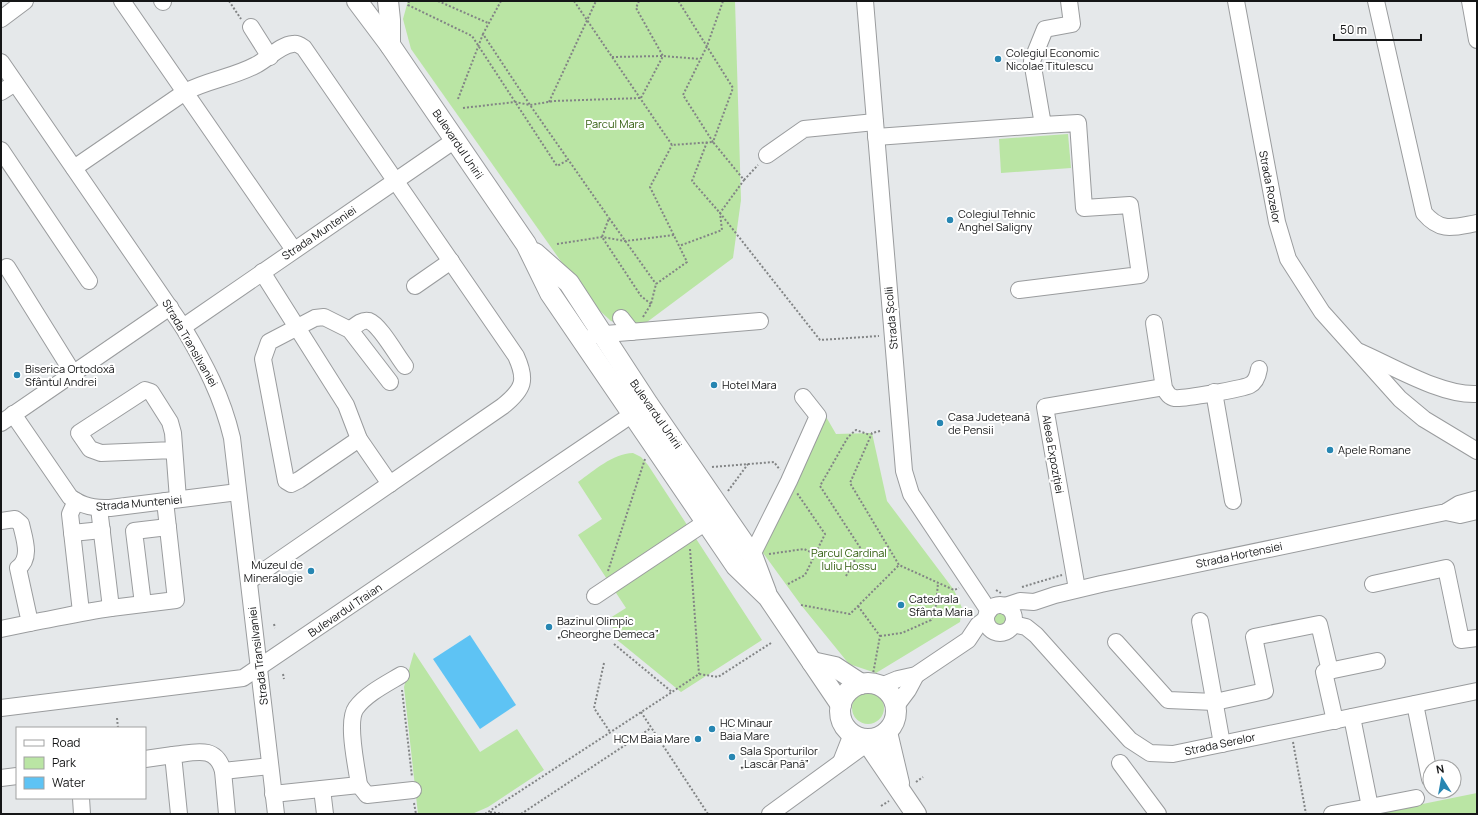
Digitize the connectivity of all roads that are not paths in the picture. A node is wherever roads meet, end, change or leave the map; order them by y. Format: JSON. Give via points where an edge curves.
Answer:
{"nodes":[{"id":1,"x":25,"y":1,"type":"edge"},
{"id":2,"x":122,"y":1,"type":"edge"},
{"id":3,"x":357,"y":1,"type":"edge"},
{"id":4,"x":388,"y":1,"type":"edge"},
{"id":5,"x":865,"y":1,"type":"edge"},
{"id":6,"x":1069,"y":1,"type":"edge"},
{"id":7,"x":1236,"y":1,"type":"edge"},
{"id":8,"x":1376,"y":1,"type":"edge"},
{"id":9,"x":1470,"y":1,"type":"edge"},
{"id":10,"x":1,"y":19,"type":"edge"},
{"id":11,"x":251,"y":27,"type":"road end"},
{"id":12,"x":1477,"y":40,"type":"edge"},
{"id":13,"x":390,"y":45,"type":"junction"},
{"id":14,"x":270,"y":56,"type":"junction"},
{"id":15,"x":1,"y":62,"type":"edge"},
{"id":16,"x":15,"y":83,"type":"junction"},
{"id":17,"x":1,"y":92,"type":"edge"},
{"id":18,"x":185,"y":92,"type":"junction"},
{"id":19,"x":1043,"y":125,"type":"junction"},
{"id":20,"x":875,"y":129,"type":"junction"},
{"id":21,"x":455,"y":140,"type":"junction"},
{"id":22,"x":1,"y":150,"type":"edge"},
{"id":23,"x":767,"y":156,"type":"road end"},
{"id":24,"x":74,"y":168,"type":"junction"},
{"id":25,"x":396,"y":181,"type":"junction"},
{"id":26,"x":1477,"y":223,"type":"edge"},
{"id":27,"x":526,"y":244,"type":"junction"},
{"id":28,"x":294,"y":250,"type":"junction"},
{"id":29,"x":451,"y":261,"type":"junction"},
{"id":30,"x":7,"y":267,"type":"dead end"},
{"id":31,"x":262,"y":272,"type":"junction"},
{"id":32,"x":89,"y":281,"type":"dead end"},
{"id":33,"x":415,"y":286,"type":"dead end"},
{"id":34,"x":1019,"y":290,"type":"dead end"},
{"id":35,"x":170,"y":307,"type":"junction"},
{"id":36,"x":621,"y":318,"type":"dead end"},
{"id":37,"x":760,"y":321,"type":"dead end"},
{"id":38,"x":1154,"y":323,"type":"dead end"},
{"id":39,"x":183,"y":327,"type":"junction"},
{"id":40,"x":297,"y":327,"type":"junction"},
{"id":41,"x":576,"y":329,"type":"junction"},
{"id":42,"x":350,"y":330,"type":"junction"},
{"id":43,"x":633,"y":332,"type":"junction"},
{"id":44,"x":603,"y":336,"type":"junction"},
{"id":45,"x":1357,"y":350,"type":"junction"},
{"id":46,"x":405,"y":366,"type":"dead end"},
{"id":47,"x":1259,"y":369,"type":"dead end"},
{"id":48,"x":73,"y":373,"type":"junction"},
{"id":49,"x":390,"y":382,"type":"dead end"},
{"id":50,"x":1158,"y":388,"type":"dead end"},
{"id":51,"x":1214,"y":392,"type":"junction"},
{"id":52,"x":1477,"y":394,"type":"edge"},
{"id":53,"x":803,"y":397,"type":"dead end"},
{"id":54,"x":641,"y":409,"type":"junction"},
{"id":55,"x":7,"y":418,"type":"edge"},
{"id":56,"x":359,"y":439,"type":"junction"},
{"id":57,"x":174,"y":450,"type":"junction"},
{"id":58,"x":1477,"y":451,"type":"edge"},
{"id":59,"x":390,"y":484,"type":"junction"},
{"id":60,"x":238,"y":492,"type":"junction"},
{"id":61,"x":1477,"y":499,"type":"edge"},
{"id":62,"x":171,"y":500,"type":"junction"},
{"id":63,"x":76,"y":501,"type":"junction"},
{"id":64,"x":1233,"y":501,"type":"dead end"},
{"id":65,"x":99,"y":508,"type":"junction"},
{"id":66,"x":1477,"y":511,"type":"edge"},
{"id":67,"x":1446,"y":512,"type":"junction"},
{"id":68,"x":1,"y":521,"type":"edge"},
{"id":69,"x":706,"y":522,"type":"junction"},
{"id":70,"x":168,"y":527,"type":"junction"},
{"id":71,"x":102,"y":530,"type":"junction"},
{"id":72,"x":72,"y":533,"type":"junction"},
{"id":73,"x":760,"y":554,"type":"junction"},
{"id":74,"x":249,"y":581,"type":"junction"},
{"id":75,"x":1373,"y":584,"type":"dead end"},
{"id":76,"x":1077,"y":589,"type":"junction"},
{"id":77,"x":598,"y":594,"type":"road end"},
{"id":78,"x":768,"y":597,"type":"junction"},
{"id":79,"x":1034,"y":602,"type":"junction"},
{"id":80,"x":143,"y":604,"type":"junction"},
{"id":81,"x":1005,"y":606,"type":"junction"},
{"id":82,"x":111,"y":608,"type":"junction"},
{"id":83,"x":81,"y":612,"type":"junction"},
{"id":84,"x":987,"y":615,"type":"junction"},
{"id":85,"x":1200,"y":621,"type":"dead end"},
{"id":86,"x":1013,"y":622,"type":"junction"},
{"id":87,"x":30,"y":623,"type":"junction"},
{"id":88,"x":1,"y":629,"type":"edge"},
{"id":89,"x":996,"y":632,"type":"junction"},
{"id":90,"x":1477,"y":638,"type":"edge"},
{"id":91,"x":968,"y":640,"type":"junction"},
{"id":92,"x":1116,"y":642,"type":"dead end"},
{"id":93,"x":1377,"y":661,"type":"dead end"},
{"id":94,"x":812,"y":662,"type":"junction"},
{"id":95,"x":259,"y":667,"type":"junction"},
{"id":96,"x":1330,"y":671,"type":"junction"},
{"id":97,"x":400,"y":675,"type":"road end"},
{"id":98,"x":916,"y":675,"type":"junction"},
{"id":99,"x":871,"y":681,"type":"junction"},
{"id":100,"x":1477,"y":691,"type":"edge"},
{"id":101,"x":1215,"y":702,"type":"junction"},
{"id":102,"x":1415,"y":704,"type":"junction"},
{"id":103,"x":841,"y":705,"type":"junction"},
{"id":104,"x":896,"y":706,"type":"junction"},
{"id":105,"x":1,"y":708,"type":"edge"},
{"id":106,"x":1352,"y":717,"type":"junction"},
{"id":107,"x":1335,"y":721,"type":"junction"},
{"id":108,"x":869,"y":738,"type":"junction"},
{"id":109,"x":1222,"y":744,"type":"junction"},
{"id":110,"x":173,"y":755,"type":"junction"},
{"id":111,"x":146,"y":759,"type":"edge"},
{"id":112,"x":1426,"y":759,"type":"edge"},
{"id":113,"x":1120,"y":763,"type":"dead end"},
{"id":114,"x":270,"y":766,"type":"junction"},
{"id":115,"x":222,"y":771,"type":"junction"},
{"id":116,"x":16,"y":776,"type":"edge"},
{"id":117,"x":1,"y":778,"type":"edge"},
{"id":118,"x":358,"y":785,"type":"junction"},
{"id":119,"x":322,"y":789,"type":"junction"},
{"id":120,"x":413,"y":790,"type":"road end"},
{"id":121,"x":273,"y":794,"type":"junction"},
{"id":122,"x":1416,"y":798,"type":"dead end"},
{"id":123,"x":81,"y":799,"type":"edge"},
{"id":124,"x":1370,"y":807,"type":"junction"},
{"id":125,"x":775,"y":813,"type":"edge"},
{"id":126,"x":82,"y":814,"type":"edge"},
{"id":127,"x":179,"y":814,"type":"edge"},
{"id":128,"x":227,"y":814,"type":"edge"},
{"id":129,"x":276,"y":814,"type":"edge"},
{"id":130,"x":325,"y":814,"type":"edge"},
{"id":131,"x":916,"y":814,"type":"edge"},
{"id":132,"x":1158,"y":814,"type":"edge"},
{"id":133,"x":1332,"y":814,"type":"edge"}],
"edges":[{"from":1,"to":10,"type":"street"},
{"from":2,"to":18,"type":"street"},
{"from":3,"to":13,"type":"main road","name":"Bulevardul Unirii"},
{"from":4,"to":13,"type":"main road"},
{"from":5,"to":20,"type":"street","name":"Strada Școlii"},
{"from":6,"to":19,"type":"street","via":[[1072,24],[1045,29],[1032,61]]},
{"from":7,"to":45,"type":"street","name":"Strada Rozelor","via":[[1269,184],[1284,249],[1295,272],[1322,312]]},
{"from":8,"to":26,"type":"street","via":[[1424,213],[1432,223],[1442,227]]},
{"from":9,"to":12,"type":"street"},
{"from":11,"to":14,"type":"street"},
{"from":13,"to":21,"type":"main road","name":"Bulevardul Unirii"},
{"from":14,"to":18,"type":"street","via":[[242,72]]},
{"from":14,"to":25,"type":"street","via":[[293,44],[299,44],[304,48]]},
{"from":15,"to":16,"type":"street","name":"Strada Transilvaniei"},
{"from":16,"to":17,"type":"street"},
{"from":16,"to":24,"type":"street","name":"Strada Transilvaniei"},
{"from":18,"to":24,"type":"street"},
{"from":18,"to":28,"type":"street"},
{"from":19,"to":20,"type":"street"},
{"from":19,"to":34,"type":"street","via":[[1078,123],[1084,208],[1130,205],[1140,275]]},
{"from":20,"to":23,"type":"street","via":[[804,129]]},
{"from":20,"to":84,"type":"street","name":"Strada Școlii","via":[[902,456],[908,488]]},
{"from":21,"to":25,"type":"street","name":"Strada Munteniei"},
{"from":21,"to":27,"type":"main road","name":"Bulevardul Unirii"},
{"from":22,"to":32,"type":"street"},
{"from":24,"to":35,"type":"street","name":"Strada Transilvaniei"},
{"from":25,"to":28,"type":"street","name":"Strada Munteniei"},
{"from":25,"to":29,"type":"street"},
{"from":27,"to":41,"type":"main road","name":"Bulevardul Unirii","via":[[550,293]]},
{"from":27,"to":44,"type":"main road","name":"Bulevardul Unirii","via":[[568,284]]},
{"from":28,"to":31,"type":"street","name":"Strada Munteniei"},
{"from":29,"to":33,"type":"street"},
{"from":29,"to":59,"type":"street","via":[[516,356],[522,369],[523,382],[515,396],[503,406]]},
{"from":30,"to":48,"type":"street"},
{"from":31,"to":39,"type":"street","name":"Strada Munteniei"},
{"from":31,"to":40,"type":"street"},
{"from":35,"to":39,"type":"street","name":"Strada Transilvaniei"},
{"from":35,"to":48,"type":"street","name":"Strada Munteniei"},
{"from":36,"to":43,"type":"street"},
{"from":37,"to":43,"type":"street"},
{"from":38,"to":51,"type":"street","via":[[1164,388],[1169,395],[1176,398]]},
{"from":39,"to":60,"type":"street","name":"Strada Transilvaniei","via":[[210,373],[222,401],[232,438]]},
{"from":40,"to":42,"type":"street","via":[[315,318],[324,318]]},
{"from":40,"to":56,"type":"street","via":[[346,405]]},
{"from":40,"to":56,"type":"street","via":[[269,342],[263,359],[286,481],[291,484],[299,480]]},
{"from":41,"to":44,"type":"street","via":[[588,335]]},
{"from":41,"to":54,"type":"main road","name":"Bulevardul Unirii"},
{"from":42,"to":46,"type":"street","via":[[362,322],[372,323]]},
{"from":42,"to":49,"type":"street"},
{"from":43,"to":44,"type":"street"},
{"from":44,"to":54,"type":"main road","name":"Bulevardul Unirii"},
{"from":45,"to":52,"type":"street","name":"Strada Rozelor","via":[[1436,386]]},
{"from":45,"to":58,"type":"street","name":"Strada Rozelor","via":[[1400,399],[1424,419]]},
{"from":47,"to":51,"type":"street","via":[[1258,375],[1250,385]]},
{"from":48,"to":55,"type":"street","name":"Strada Munteniei"},
{"from":50,"to":76,"type":"street","name":"Aleea Expoziției","via":[[1045,407]]},
{"from":51,"to":64,"type":"street"},
{"from":53,"to":73,"type":"street","via":[[818,416]]},
{"from":54,"to":69,"type":"main road","name":"Bulevardul Unirii"},
{"from":54,"to":73,"type":"main road","name":"Bulevardul Unirii"},
{"from":54,"to":95,"type":"street","name":"Bulevardul Traian"},
{"from":55,"to":63,"type":"street","name":"Strada Munteniei","via":[[70,497]]},
{"from":56,"to":59,"type":"street"},
{"from":57,"to":57,"type":"street","via":[[170,422],[151,392],[145,390],[79,433],[90,449],[101,453]]},
{"from":57,"to":62,"type":"street"},
{"from":59,"to":74,"type":"street"},
{"from":60,"to":62,"type":"street","name":"Strada Munteniei"},
{"from":60,"to":74,"type":"street","name":"Strada Transilvaniei"},
{"from":61,"to":67,"type":"street","name":"Strada Hortensiei","via":[[1459,504]]},
{"from":62,"to":65,"type":"street","name":"Strada Munteniei"},
{"from":62,"to":70,"type":"street"},
{"from":63,"to":65,"type":"street","name":"Strada Munteniei"},
{"from":63,"to":72,"type":"street","via":[[70,514]]},
{"from":65,"to":71,"type":"street"},
{"from":66,"to":67,"type":"street","name":"Strada Hortensiei","via":[[1460,515]]},
{"from":67,"to":76,"type":"street","name":"Strada Hortensiei"},
{"from":68,"to":87,"type":"street","via":[[15,519],[21,524],[26,558],[24,564],[18,568]]},
{"from":69,"to":77,"type":"street"},
{"from":69,"to":78,"type":"main road","name":"Bulevardul Unirii","via":[[736,566]]},
{"from":70,"to":80,"type":"street","via":[[176,600]]},
{"from":70,"to":80,"type":"street","via":[[134,531]]},
{"from":71,"to":72,"type":"street"},
{"from":71,"to":82,"type":"street"},
{"from":72,"to":83,"type":"street"},
{"from":73,"to":78,"type":"main road","name":"Bulevardul Unirii"},
{"from":74,"to":95,"type":"street","name":"Strada Transilvaniei"},
{"from":75,"to":90,"type":"street","via":[[1446,568],[1461,640]]},
{"from":76,"to":79,"type":"street","name":"Strada Hortensiei"},
{"from":78,"to":94,"type":"main road","name":"Bulevardul Unirii"},
{"from":79,"to":81,"type":"street","name":"Strada Hortensiei","via":[[1020,601]]},
{"from":79,"to":86,"type":"street","name":"Strada Hortensiei","via":[[1026,613]]},
{"from":80,"to":82,"type":"street"},
{"from":81,"to":84,"type":"street","via":[[996,606]]},
{"from":81,"to":86,"type":"street","via":[[1012,612]]},
{"from":82,"to":83,"type":"street"},
{"from":83,"to":87,"type":"street","via":[[63,618]]},
{"from":84,"to":89,"type":"street","via":[[989,627]]},
{"from":84,"to":91,"type":"street"},
{"from":85,"to":101,"type":"street"},
{"from":86,"to":89,"type":"street","via":[[1008,630]]},
{"from":86,"to":109,"type":"street","name":"Strada Serelor","via":[[1026,627],[1036,635],[1130,740],[1150,753],[1173,754]]},
{"from":87,"to":88,"type":"street"},
{"from":89,"to":91,"type":"street","via":[[980,639]]},
{"from":91,"to":98,"type":"street"},
{"from":92,"to":101,"type":"street","via":[[1168,700]]},
{"from":93,"to":96,"type":"street"},
{"from":94,"to":99,"type":"main road","via":[[835,667]]},
{"from":94,"to":103,"type":"main road","name":"Bulevardul Unirii"},
{"from":95,"to":105,"type":"street","name":"Bulevardul Traian","via":[[242,678]]},
{"from":95,"to":114,"type":"street","name":"Strada Transilvaniei"},
{"from":96,"to":101,"type":"street","via":[[1319,624],[1254,637],[1265,692]]},
{"from":96,"to":107,"type":"street","via":[[1324,672]]},
{"from":97,"to":118,"type":"street","via":[[366,698],[355,709],[352,723]]},
{"from":98,"to":99,"type":"street"},
{"from":98,"to":104,"type":"street"},
{"from":99,"to":103,"type":"main road","via":[[848,692]]},
{"from":99,"to":104,"type":"main road","via":[[892,696]]},
{"from":100,"to":102,"type":"street","name":"Strada Serelor"},
{"from":101,"to":109,"type":"street"},
{"from":102,"to":106,"type":"street","name":"Strada Serelor"},
{"from":102,"to":112,"type":"street"},
{"from":103,"to":108,"type":"main road","via":[[842,721]]},
{"from":104,"to":108,"type":"main road","via":[[895,720]]},
{"from":106,"to":107,"type":"street","name":"Strada Serelor"},
{"from":106,"to":124,"type":"street"},
{"from":107,"to":109,"type":"street","name":"Strada Serelor"},
{"from":108,"to":125,"type":"street"},
{"from":108,"to":131,"type":"main road"},
{"from":110,"to":111,"type":"street"},
{"from":110,"to":115,"type":"street","via":[[203,751],[210,753],[221,764]]},
{"from":110,"to":127,"type":"street"},
{"from":113,"to":132,"type":"street"},
{"from":114,"to":115,"type":"street"},
{"from":114,"to":121,"type":"street","name":"Strada Transilvaniei"},
{"from":115,"to":128,"type":"street"},
{"from":116,"to":117,"type":"street"},
{"from":118,"to":119,"type":"street"},
{"from":118,"to":120,"type":"street","via":[[367,795]]},
{"from":119,"to":121,"type":"street"},
{"from":119,"to":130,"type":"street"},
{"from":121,"to":129,"type":"street","name":"Strada Transilvaniei"},
{"from":122,"to":124,"type":"street"},
{"from":123,"to":126,"type":"street"},
{"from":124,"to":133,"type":"street"}]}
